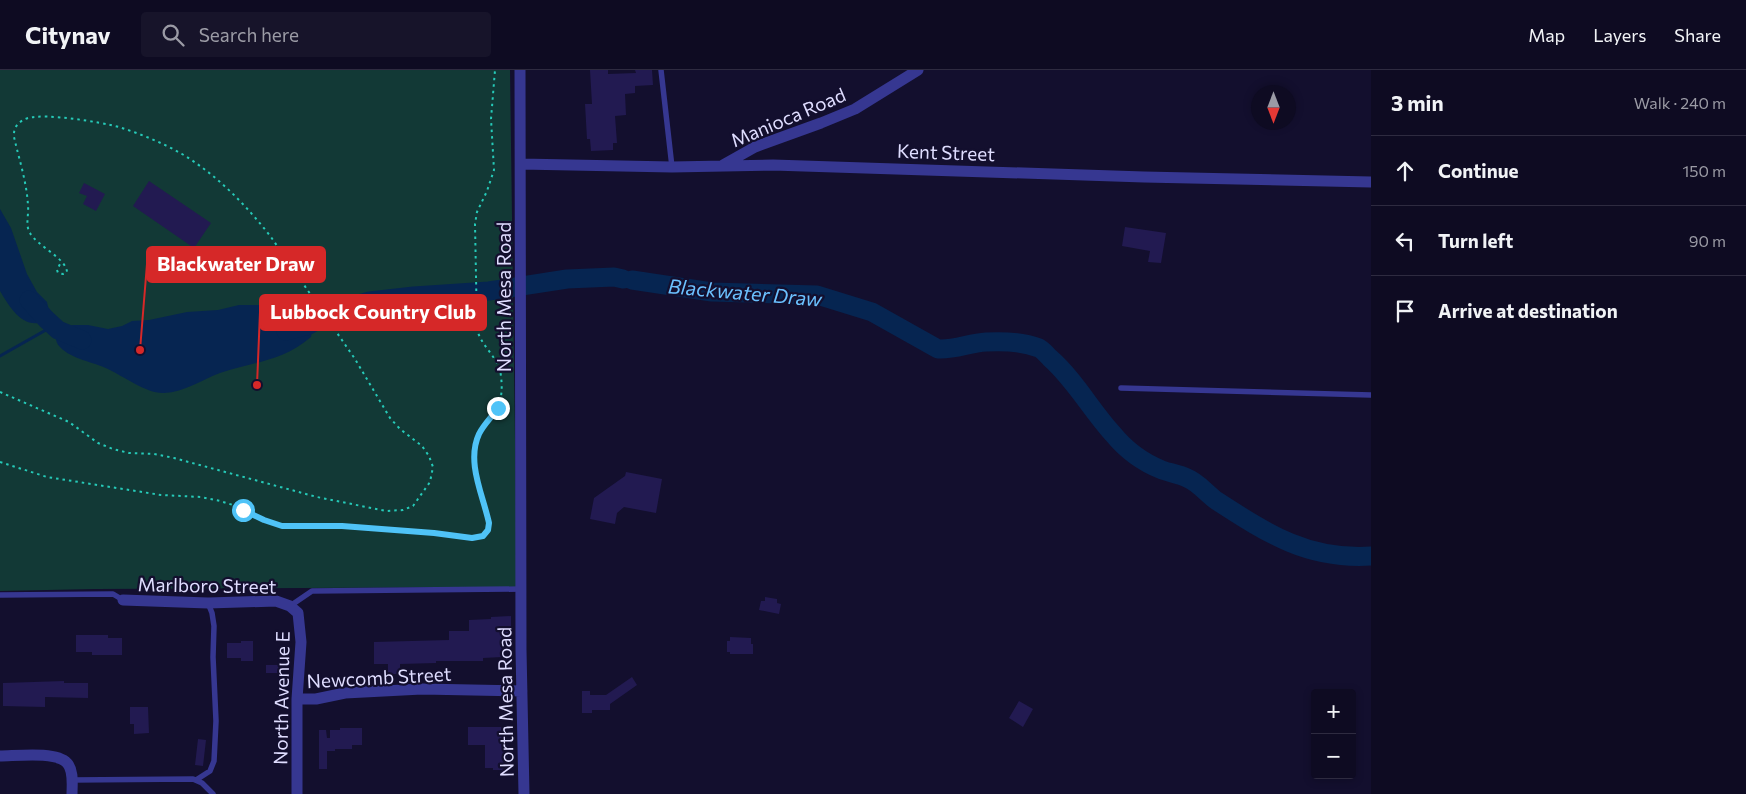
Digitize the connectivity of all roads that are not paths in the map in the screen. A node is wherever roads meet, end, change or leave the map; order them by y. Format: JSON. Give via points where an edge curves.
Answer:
{"nodes":[{"id":1,"x":520,"y":70,"type":"edge"},
{"id":2,"x":661,"y":70,"type":"edge"},
{"id":3,"x":918,"y":70,"type":"edge"},
{"id":4,"x":520,"y":164,"type":"junction"},
{"id":5,"x":723,"y":165,"type":"junction"},
{"id":6,"x":672,"y":166,"type":"junction"},
{"id":7,"x":1371,"y":182,"type":"edge"},
{"id":8,"x":1121,"y":388,"type":"dead end"},
{"id":9,"x":1371,"y":395,"type":"edge"},
{"id":10,"x":522,"y":589,"type":"junction"},
{"id":11,"x":0,"y":595,"type":"edge"},
{"id":12,"x":123,"y":600,"type":"joint"},
{"id":13,"x":208,"y":603,"type":"junction"},
{"id":14,"x":290,"y":606,"type":"junction"},
{"id":15,"x":522,"y":691,"type":"junction"},
{"id":16,"x":297,"y":699,"type":"junction"},
{"id":17,"x":0,"y":756,"type":"edge"},
{"id":18,"x":72,"y":780,"type":"junction"},
{"id":19,"x":196,"y":780,"type":"junction"},
{"id":20,"x":72,"y":794,"type":"edge"},
{"id":21,"x":214,"y":794,"type":"edge"},
{"id":22,"x":297,"y":794,"type":"edge"},
{"id":23,"x":524,"y":794,"type":"edge"}],
"edges":[{"from":1,"to":4,"type":"street","name":"North Mesa Road"},
{"from":2,"to":6,"type":"lane"},
{"from":3,"to":5,"type":"street","name":"Manioca Road","via":[[854,108],[754,147]]},
{"from":4,"to":6,"type":"street","name":"Kent Street"},
{"from":4,"to":10,"type":"street","name":"North Mesa Road"},
{"from":5,"to":6,"type":"street","name":"Kent Street"},
{"from":5,"to":7,"type":"street","name":"Kent Street"},
{"from":8,"to":9,"type":"lane"},
{"from":10,"to":14,"type":"lane","via":[[312,591]]},
{"from":10,"to":15,"type":"street","name":"North Mesa Road"},
{"from":11,"to":12,"type":"lane","via":[[113,594]]},
{"from":12,"to":13,"type":"street","name":"Marlboro Street"},
{"from":13,"to":14,"type":"street","name":"Marlboro Street","via":[[276,600]]},
{"from":13,"to":19,"type":"lane","via":[[214,626],[214,761],[210,770]]},
{"from":14,"to":16,"type":"street","name":"North Avenue E","via":[[300,620]]},
{"from":15,"to":16,"type":"street","name":"Newcomb Street","via":[[422,689]]},
{"from":15,"to":23,"type":"street","name":"North Mesa Road"},
{"from":16,"to":22,"type":"street","name":"North Avenue E"},
{"from":17,"to":18,"type":"street","via":[[57,757],[67,763]]},
{"from":18,"to":19,"type":"lane"},
{"from":18,"to":20,"type":"street"},
{"from":19,"to":21,"type":"lane"}]}
